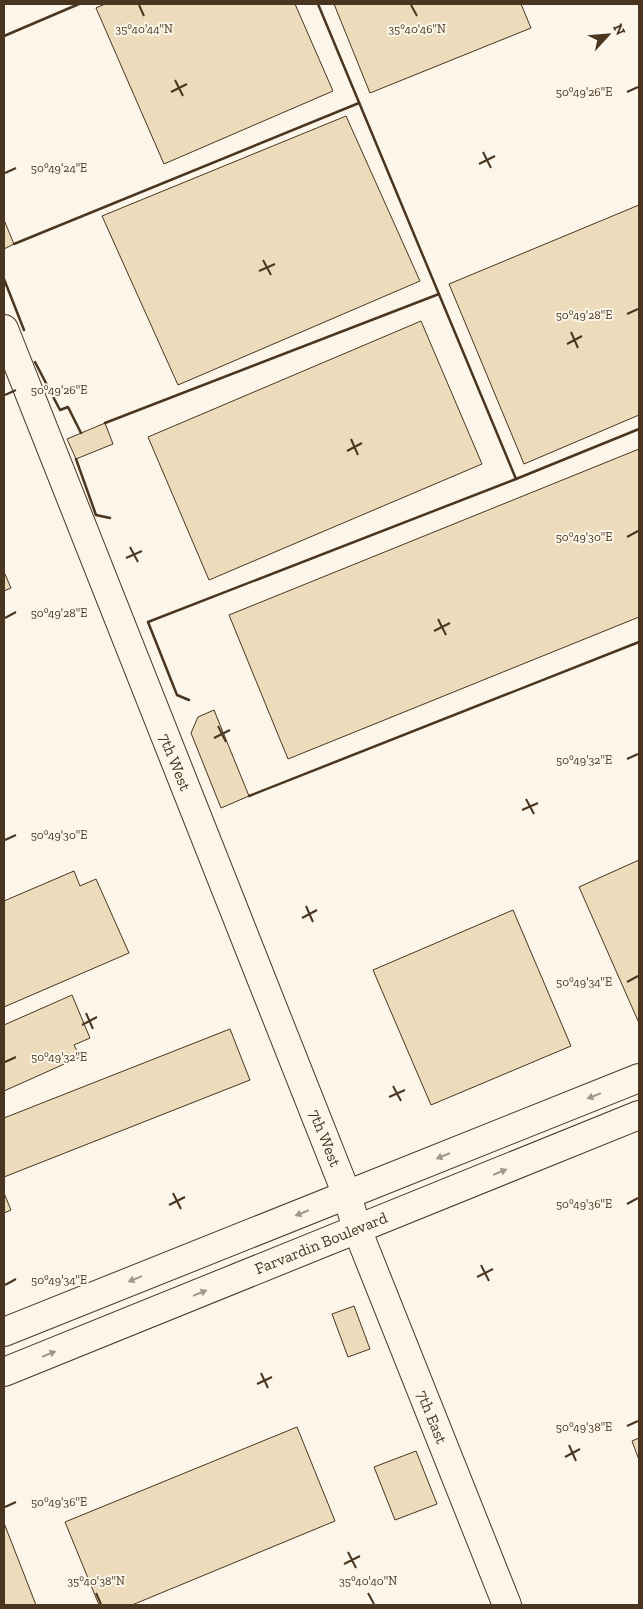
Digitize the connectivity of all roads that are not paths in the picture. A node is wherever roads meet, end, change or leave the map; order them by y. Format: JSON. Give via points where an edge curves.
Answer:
{"nodes":[{"id":1,"x":4,"y":329,"type":"edge"},
{"id":2,"x":639,"y":1078,"type":"edge"},
{"id":3,"x":639,"y":1115,"type":"edge"},
{"id":4,"x":347,"y":1195,"type":"junction"},
{"id":5,"x":357,"y":1229,"type":"junction"},
{"id":6,"x":4,"y":1332,"type":"edge"},
{"id":7,"x":4,"y":1372,"type":"edge"},
{"id":8,"x":507,"y":1605,"type":"edge"}],
"edges":[{"from":1,"to":4,"type":"street","name":"7th West"},
{"from":2,"to":4,"type":"street","one_way":true},
{"from":5,"to":3,"type":"street","name":"Farvardin Boulevard","one_way":true},
{"from":4,"to":5,"type":"street","name":"7th West"},
{"from":4,"to":6,"type":"street","one_way":true},
{"from":7,"to":5,"type":"street","name":"Farvardin Boulevard","one_way":true},
{"from":5,"to":8,"type":"street","name":"7th East"}]}
